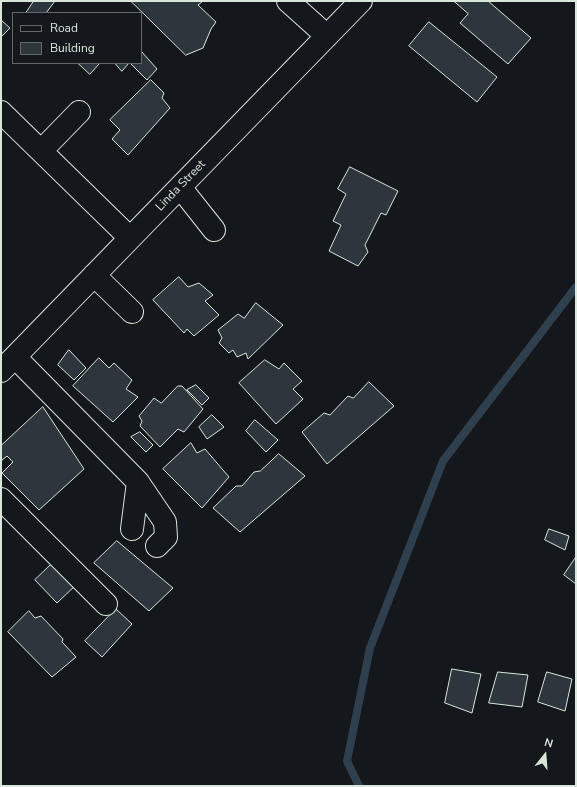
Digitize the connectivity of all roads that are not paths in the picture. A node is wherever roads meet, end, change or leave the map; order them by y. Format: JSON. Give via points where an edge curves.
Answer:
{"nodes":[{"id":1,"x":288,"y":1,"type":"edge"},
{"id":2,"x":361,"y":1,"type":"edge"},
{"id":3,"x":327,"y":36,"type":"junction"},
{"id":4,"x":1,"y":112,"type":"edge"},
{"id":5,"x":79,"y":112,"type":"dead end"},
{"id":6,"x":41,"y":151,"type":"junction"},
{"id":7,"x":180,"y":187,"type":"junction"},
{"id":8,"x":214,"y":230,"type":"dead end"},
{"id":9,"x":130,"y":238,"type":"junction"},
{"id":10,"x":94,"y":275,"type":"junction"},
{"id":11,"x":132,"y":312,"type":"dead end"},
{"id":12,"x":8,"y":364,"type":"edge"},
{"id":13,"x":138,"y":482,"type":"junction"},
{"id":14,"x":1,"y":499,"type":"edge"},
{"id":15,"x":132,"y":529,"type":"dead end"},
{"id":16,"x":158,"y":546,"type":"dead end"},
{"id":17,"x":106,"y":604,"type":"dead end"}],
"edges":[{"from":1,"to":3,"type":"street"},
{"from":2,"to":3,"type":"street","name":"Linda Street"},
{"from":3,"to":7,"type":"street","name":"Linda Street"},
{"from":4,"to":6,"type":"street"},
{"from":5,"to":6,"type":"street"},
{"from":6,"to":9,"type":"street"},
{"from":7,"to":8,"type":"street"},
{"from":7,"to":9,"type":"street","name":"Linda Street"},
{"from":9,"to":10,"type":"street","name":"Linda Street"},
{"from":10,"to":11,"type":"street"},
{"from":10,"to":12,"type":"street","name":"Linda Street"},
{"from":12,"to":13,"type":"street"},
{"from":13,"to":15,"type":"street"},
{"from":13,"to":16,"type":"street","via":[[165,522],[166,537]]},
{"from":14,"to":17,"type":"street"}]}
